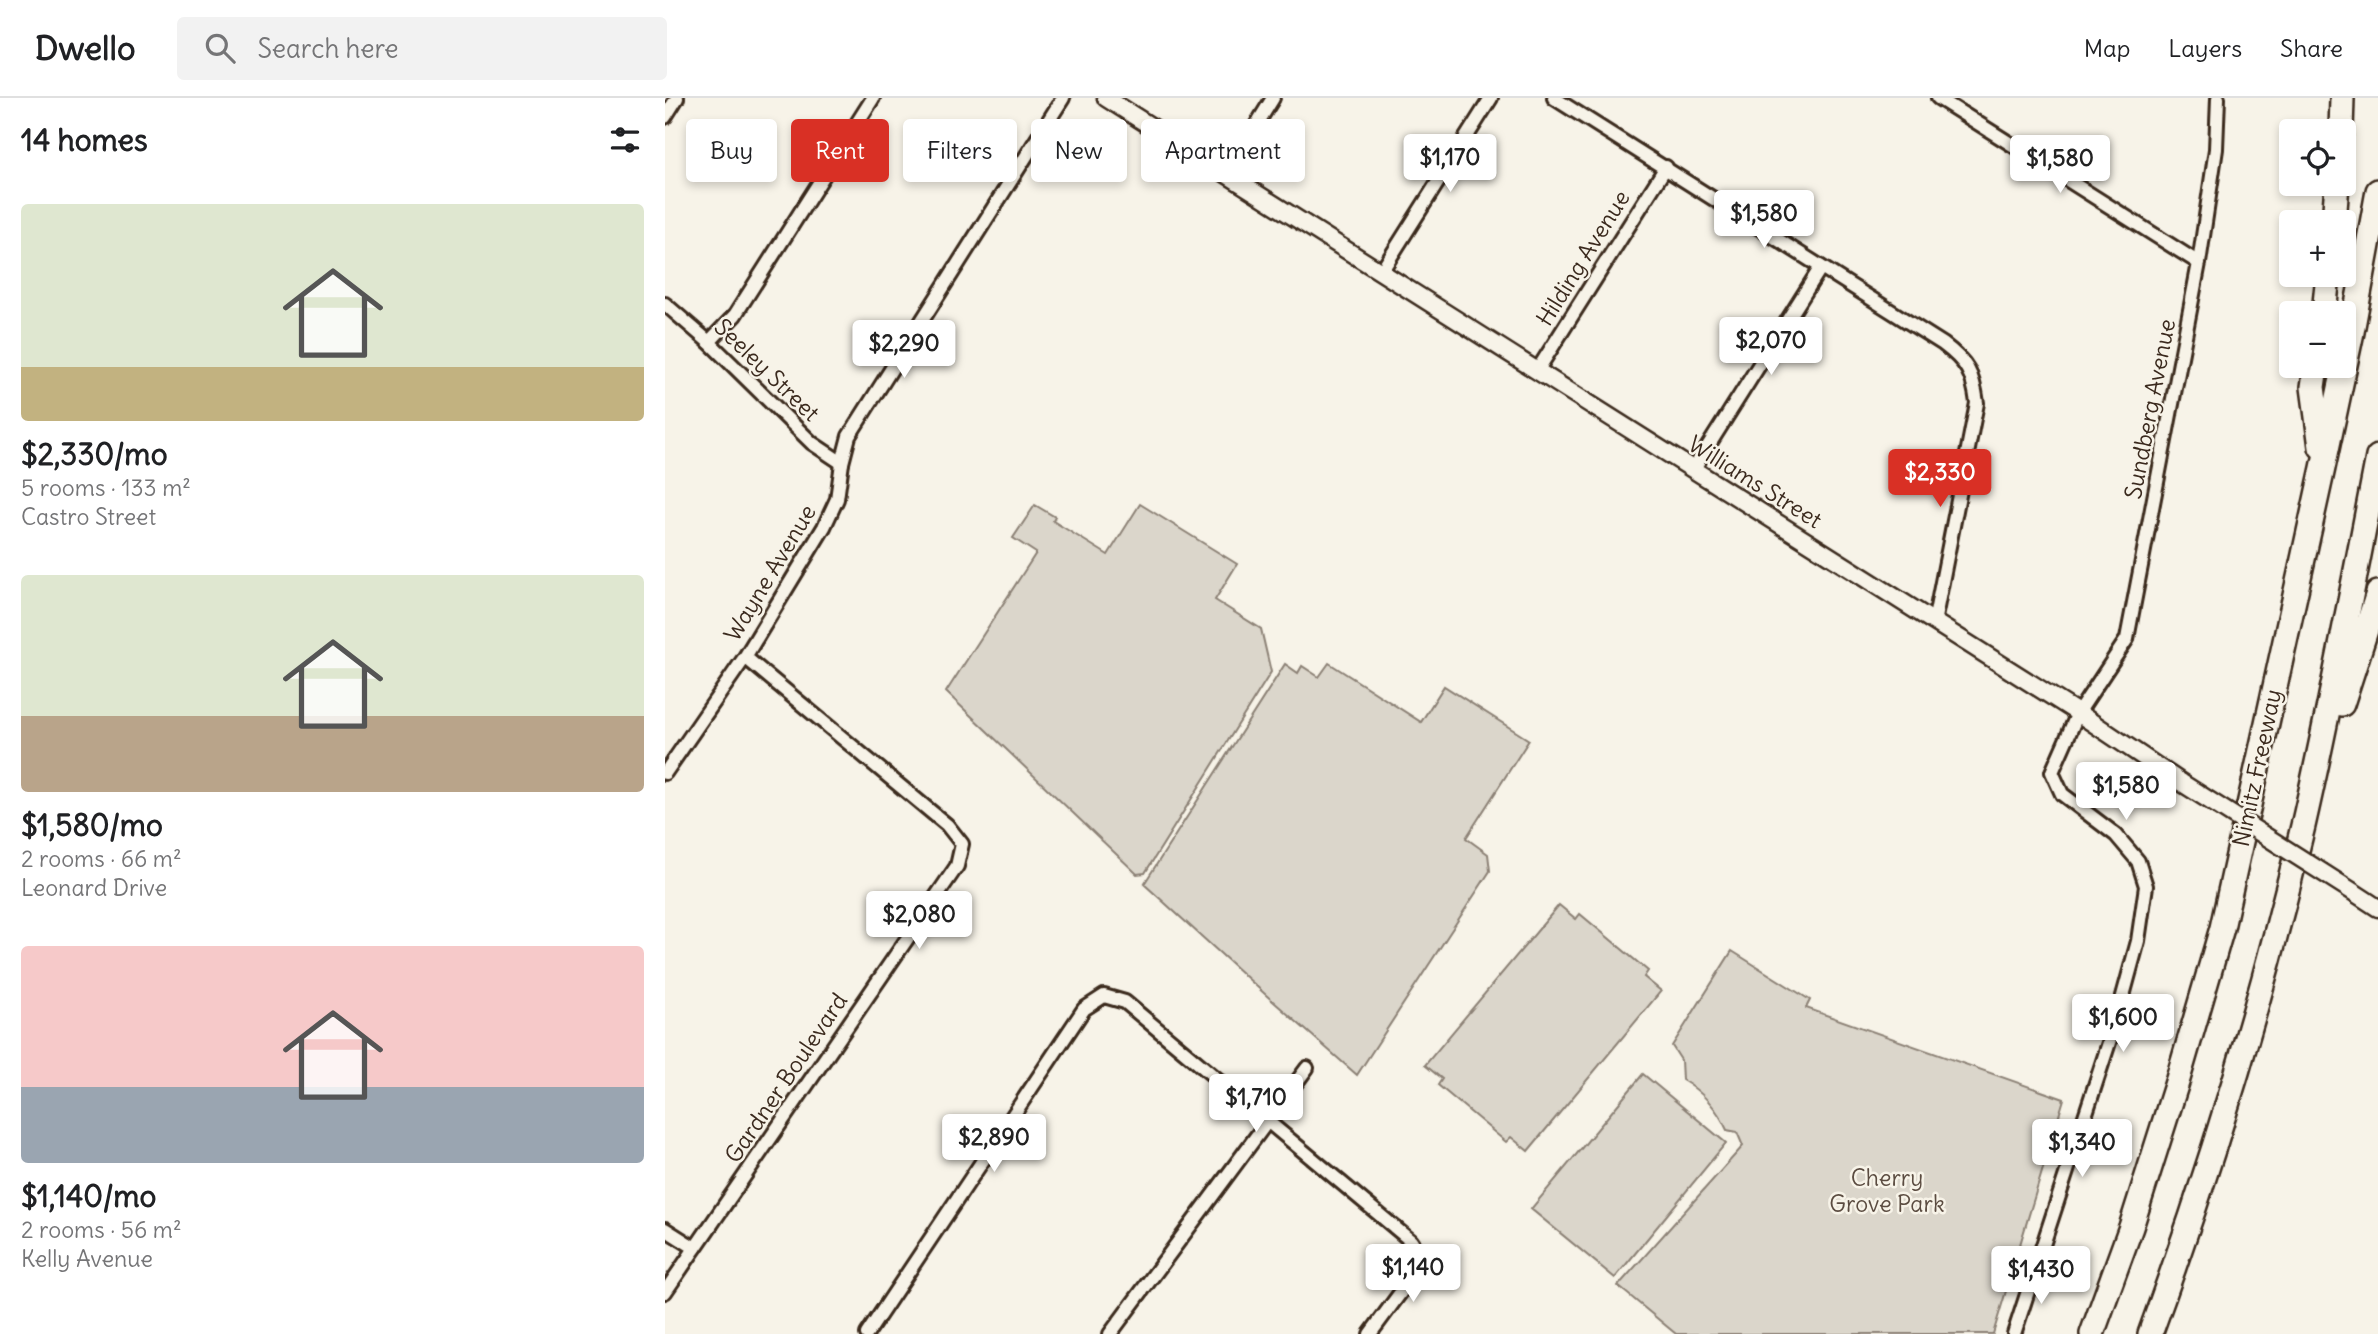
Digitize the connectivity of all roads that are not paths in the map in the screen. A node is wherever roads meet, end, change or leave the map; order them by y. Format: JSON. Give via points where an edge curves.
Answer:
{"nodes":[{"id":1,"x":677,"y":98,"type":"edge"},
{"id":2,"x":873,"y":98,"type":"edge"},
{"id":3,"x":1063,"y":98,"type":"edge"},
{"id":4,"x":1107,"y":98,"type":"edge"},
{"id":5,"x":1273,"y":98,"type":"edge"},
{"id":6,"x":1491,"y":98,"type":"edge"},
{"id":7,"x":1554,"y":98,"type":"edge"},
{"id":8,"x":1938,"y":98,"type":"edge"},
{"id":9,"x":2218,"y":98,"type":"edge"},
{"id":10,"x":2342,"y":98,"type":"edge"},
{"id":11,"x":665,"y":117,"type":"edge"},
{"id":12,"x":1260,"y":119,"type":"edge"},
{"id":13,"x":2341,"y":119,"type":"edge"},
{"id":14,"x":1141,"y":120,"type":"edge"},
{"id":15,"x":1666,"y":167,"type":"junction"},
{"id":16,"x":1239,"y":182,"type":"edge"},
{"id":17,"x":2378,"y":191,"type":"edge"},
{"id":18,"x":2199,"y":264,"type":"junction"},
{"id":19,"x":1821,"y":267,"type":"junction"},
{"id":20,"x":1381,"y":272,"type":"junction"},
{"id":21,"x":665,"y":304,"type":"edge"},
{"id":22,"x":709,"y":342,"type":"junction"},
{"id":23,"x":1537,"y":371,"type":"junction"},
{"id":24,"x":2314,"y":378,"type":"edge"},
{"id":25,"x":2378,"y":457,"type":"edge"},
{"id":26,"x":842,"y":463,"type":"junction"},
{"id":27,"x":2323,"y":468,"type":"junction"},
{"id":28,"x":1693,"y":470,"type":"junction"},
{"id":29,"x":2378,"y":593,"type":"edge"},
{"id":30,"x":1934,"y":623,"type":"junction"},
{"id":31,"x":745,"y":657,"type":"junction"},
{"id":32,"x":2078,"y":713,"type":"junction"},
{"id":33,"x":665,"y":773,"type":"edge"},
{"id":34,"x":2302,"y":827,"type":"junction"},
{"id":35,"x":2378,"y":908,"type":"edge"},
{"id":36,"x":1307,"y":1068,"type":"dead end"},
{"id":37,"x":1267,"y":1121,"type":"junction"},
{"id":38,"x":665,"y":1229,"type":"edge"},
{"id":39,"x":695,"y":1248,"type":"junction"},
{"id":40,"x":665,"y":1292,"type":"edge"},
{"id":41,"x":867,"y":1334,"type":"edge"},
{"id":42,"x":1110,"y":1334,"type":"edge"},
{"id":43,"x":1370,"y":1334,"type":"edge"},
{"id":44,"x":2014,"y":1334,"type":"edge"},
{"id":45,"x":2092,"y":1334,"type":"edge"},
{"id":46,"x":2150,"y":1334,"type":"edge"}],
"edges":[{"from":1,"to":11,"type":"street"},
{"from":2,"to":22,"type":"street","via":[[735,315]]},
{"from":3,"to":26,"type":"street","name":"Wayne Avenue","via":[[849,436]]},
{"from":4,"to":14,"type":"street","name":"Williams Street"},
{"from":5,"to":12,"type":"street"},
{"from":6,"to":20,"type":"street"},
{"from":7,"to":15,"type":"street"},
{"from":8,"to":18,"type":"street"},
{"from":9,"to":18,"type":"street","name":"Sundberg Avenue"},
{"from":10,"to":13,"type":"highway"},
{"from":15,"to":19,"type":"street"},
{"from":15,"to":23,"type":"street","name":"Hilding Avenue"},
{"from":16,"to":20,"type":"street","name":"Williams Street"},
{"from":17,"to":27,"type":"highway","name":"Nimitz Freeway"},
{"from":18,"to":32,"type":"street","name":"Sundberg Avenue","via":[[2127,639]]},
{"from":19,"to":28,"type":"street"},
{"from":19,"to":30,"type":"street","via":[[1950,350],[1968,367],[1975,383],[1977,403]]},
{"from":20,"to":23,"type":"street","name":"Williams Street"},
{"from":21,"to":22,"type":"street","name":"Seeley Street"},
{"from":22,"to":26,"type":"street","name":"Seeley Street","via":[[812,443]]},
{"from":23,"to":28,"type":"street","name":"Williams Street"},
{"from":24,"to":27,"type":"highway"},
{"from":25,"to":34,"type":"highway"},
{"from":26,"to":31,"type":"street","name":"Wayne Avenue","via":[[833,509]]},
{"from":27,"to":45,"type":"highway","name":"Nimitz Freeway","via":[[2222,928],[2131,1227]]},
{"from":28,"to":30,"type":"street","name":"Williams Street"},
{"from":29,"to":34,"type":"highway"},
{"from":30,"to":32,"type":"street","name":"Williams Street"},
{"from":31,"to":33,"type":"street","name":"Wayne Avenue"},
{"from":31,"to":39,"type":"street","name":"Gardner Boulevard","via":[[947,825],[962,844],[957,866]]},
{"from":32,"to":35,"type":"street","name":"Williams Street","bridge":true},
{"from":32,"to":44,"type":"street","name":"Sundberg Avenue","via":[[2052,772],[2062,794],[2116,835],[2138,861],[2146,886],[2138,941],[2117,1018]]},
{"from":34,"to":46,"type":"highway","via":[[2228,1102]]},
{"from":36,"to":37,"type":"street"},
{"from":37,"to":41,"type":"street","via":[[1125,1002],[1104,996],[1084,1009]]},
{"from":37,"to":42,"type":"street"},
{"from":37,"to":43,"type":"street","via":[[1411,1241],[1421,1256],[1415,1273]]},
{"from":38,"to":39,"type":"street"},
{"from":39,"to":40,"type":"street","name":"Gardner Boulevard"}]}
